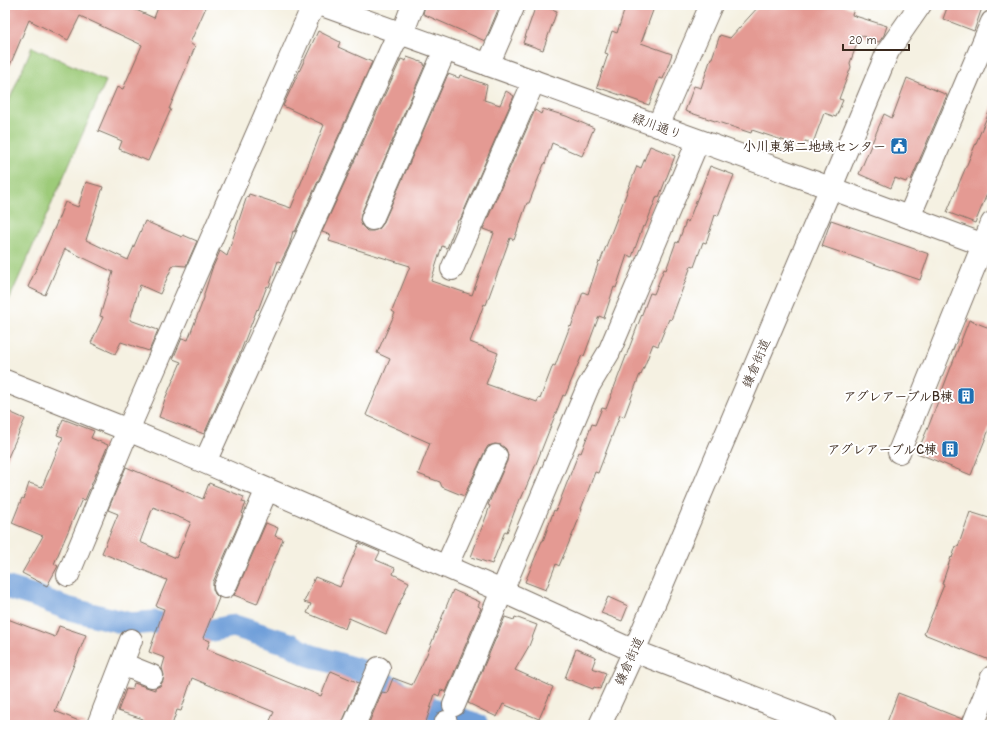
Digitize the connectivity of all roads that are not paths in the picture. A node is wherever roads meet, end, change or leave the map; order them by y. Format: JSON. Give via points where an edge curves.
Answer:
{"nodes":[{"id":1,"x":315,"y":5,"type":"edge"},
{"id":2,"x":322,"y":5,"type":"edge"},
{"id":3,"x":414,"y":5,"type":"edge"},
{"id":4,"x":514,"y":5,"type":"edge"},
{"id":5,"x":711,"y":5,"type":"edge"},
{"id":6,"x":920,"y":5,"type":"edge"},
{"id":7,"x":992,"y":22,"type":"edge"},
{"id":8,"x":402,"y":34,"type":"junction"},
{"id":9,"x":445,"y":50,"type":"junction"},
{"id":10,"x":488,"y":65,"type":"junction"},
{"id":11,"x":534,"y":81,"type":"junction"},
{"id":12,"x":658,"y":126,"type":"junction"},
{"id":13,"x":698,"y":141,"type":"junction"},
{"id":14,"x":831,"y":188,"type":"junction"},
{"id":15,"x":909,"y":218,"type":"junction"},
{"id":16,"x":372,"y":219,"type":"dead end"},
{"id":17,"x":992,"y":223,"type":"edge"},
{"id":18,"x":988,"y":247,"type":"edge"},
{"id":19,"x":452,"y":269,"type":"dead end"},
{"id":20,"x":5,"y":381,"type":"edge"},
{"id":21,"x":128,"y":430,"type":"junction"},
{"id":22,"x":899,"y":452,"type":"dead end"},
{"id":23,"x":496,"y":456,"type":"dead end"},
{"id":24,"x":204,"y":462,"type":"junction"},
{"id":25,"x":267,"y":490,"type":"junction"},
{"id":26,"x":446,"y":567,"type":"junction"},
{"id":27,"x":68,"y":574,"type":"dead end"},
{"id":28,"x":225,"y":587,"type":"dead end"},
{"id":29,"x":502,"y":591,"type":"junction"},
{"id":30,"x":131,"y":640,"type":"dead end"},
{"id":31,"x":634,"y":651,"type":"junction"},
{"id":32,"x":122,"y":664,"type":"junction"},
{"id":33,"x":152,"y":676,"type":"dead end"},
{"id":34,"x":375,"y":677,"type":"dead end"},
{"id":35,"x":992,"y":677,"type":"edge"},
{"id":36,"x":449,"y":718,"type":"edge"},
{"id":37,"x":98,"y":725,"type":"edge"},
{"id":38,"x":354,"y":725,"type":"edge"},
{"id":39,"x":600,"y":725,"type":"edge"},
{"id":40,"x":825,"y":725,"type":"edge"},
{"id":41,"x":973,"y":725,"type":"edge"}],
"edges":[{"from":1,"to":21,"type":"street"},
{"from":2,"to":8,"type":"street","name":"緑川通り"},
{"from":3,"to":8,"type":"street"},
{"from":4,"to":10,"type":"street"},
{"from":5,"to":12,"type":"street"},
{"from":6,"to":14,"type":"street","name":"鎌倉街道","via":[[888,51]]},
{"from":7,"to":15,"type":"street"},
{"from":8,"to":9,"type":"street","name":"緑川通り"},
{"from":8,"to":24,"type":"street","via":[[394,42]]},
{"from":9,"to":10,"type":"street","name":"緑川通り"},
{"from":9,"to":16,"type":"street"},
{"from":10,"to":11,"type":"street","name":"緑川通り"},
{"from":11,"to":12,"type":"street","name":"緑川通り"},
{"from":11,"to":19,"type":"street"},
{"from":12,"to":13,"type":"street","name":"緑川通り"},
{"from":13,"to":14,"type":"street","name":"緑川通り"},
{"from":13,"to":29,"type":"street","via":[[609,352],[588,388]]},
{"from":14,"to":15,"type":"street","name":"緑川通り"},
{"from":14,"to":31,"type":"street","name":"鎌倉街道"},
{"from":15,"to":18,"type":"street","name":"緑川通り"},
{"from":17,"to":18,"type":"street"},
{"from":18,"to":22,"type":"street"},
{"from":20,"to":21,"type":"street"},
{"from":21,"to":24,"type":"street"},
{"from":21,"to":27,"type":"street"},
{"from":23,"to":26,"type":"street"},
{"from":24,"to":25,"type":"street"},
{"from":25,"to":26,"type":"street"},
{"from":25,"to":28,"type":"street"},
{"from":26,"to":29,"type":"street"},
{"from":29,"to":31,"type":"street"},
{"from":29,"to":36,"type":"street"},
{"from":30,"to":32,"type":"street"},
{"from":31,"to":39,"type":"street","name":"鎌倉街道"},
{"from":31,"to":40,"type":"street"},
{"from":32,"to":33,"type":"street"},
{"from":32,"to":37,"type":"street"},
{"from":34,"to":38,"type":"street"},
{"from":35,"to":41,"type":"street"}]}
